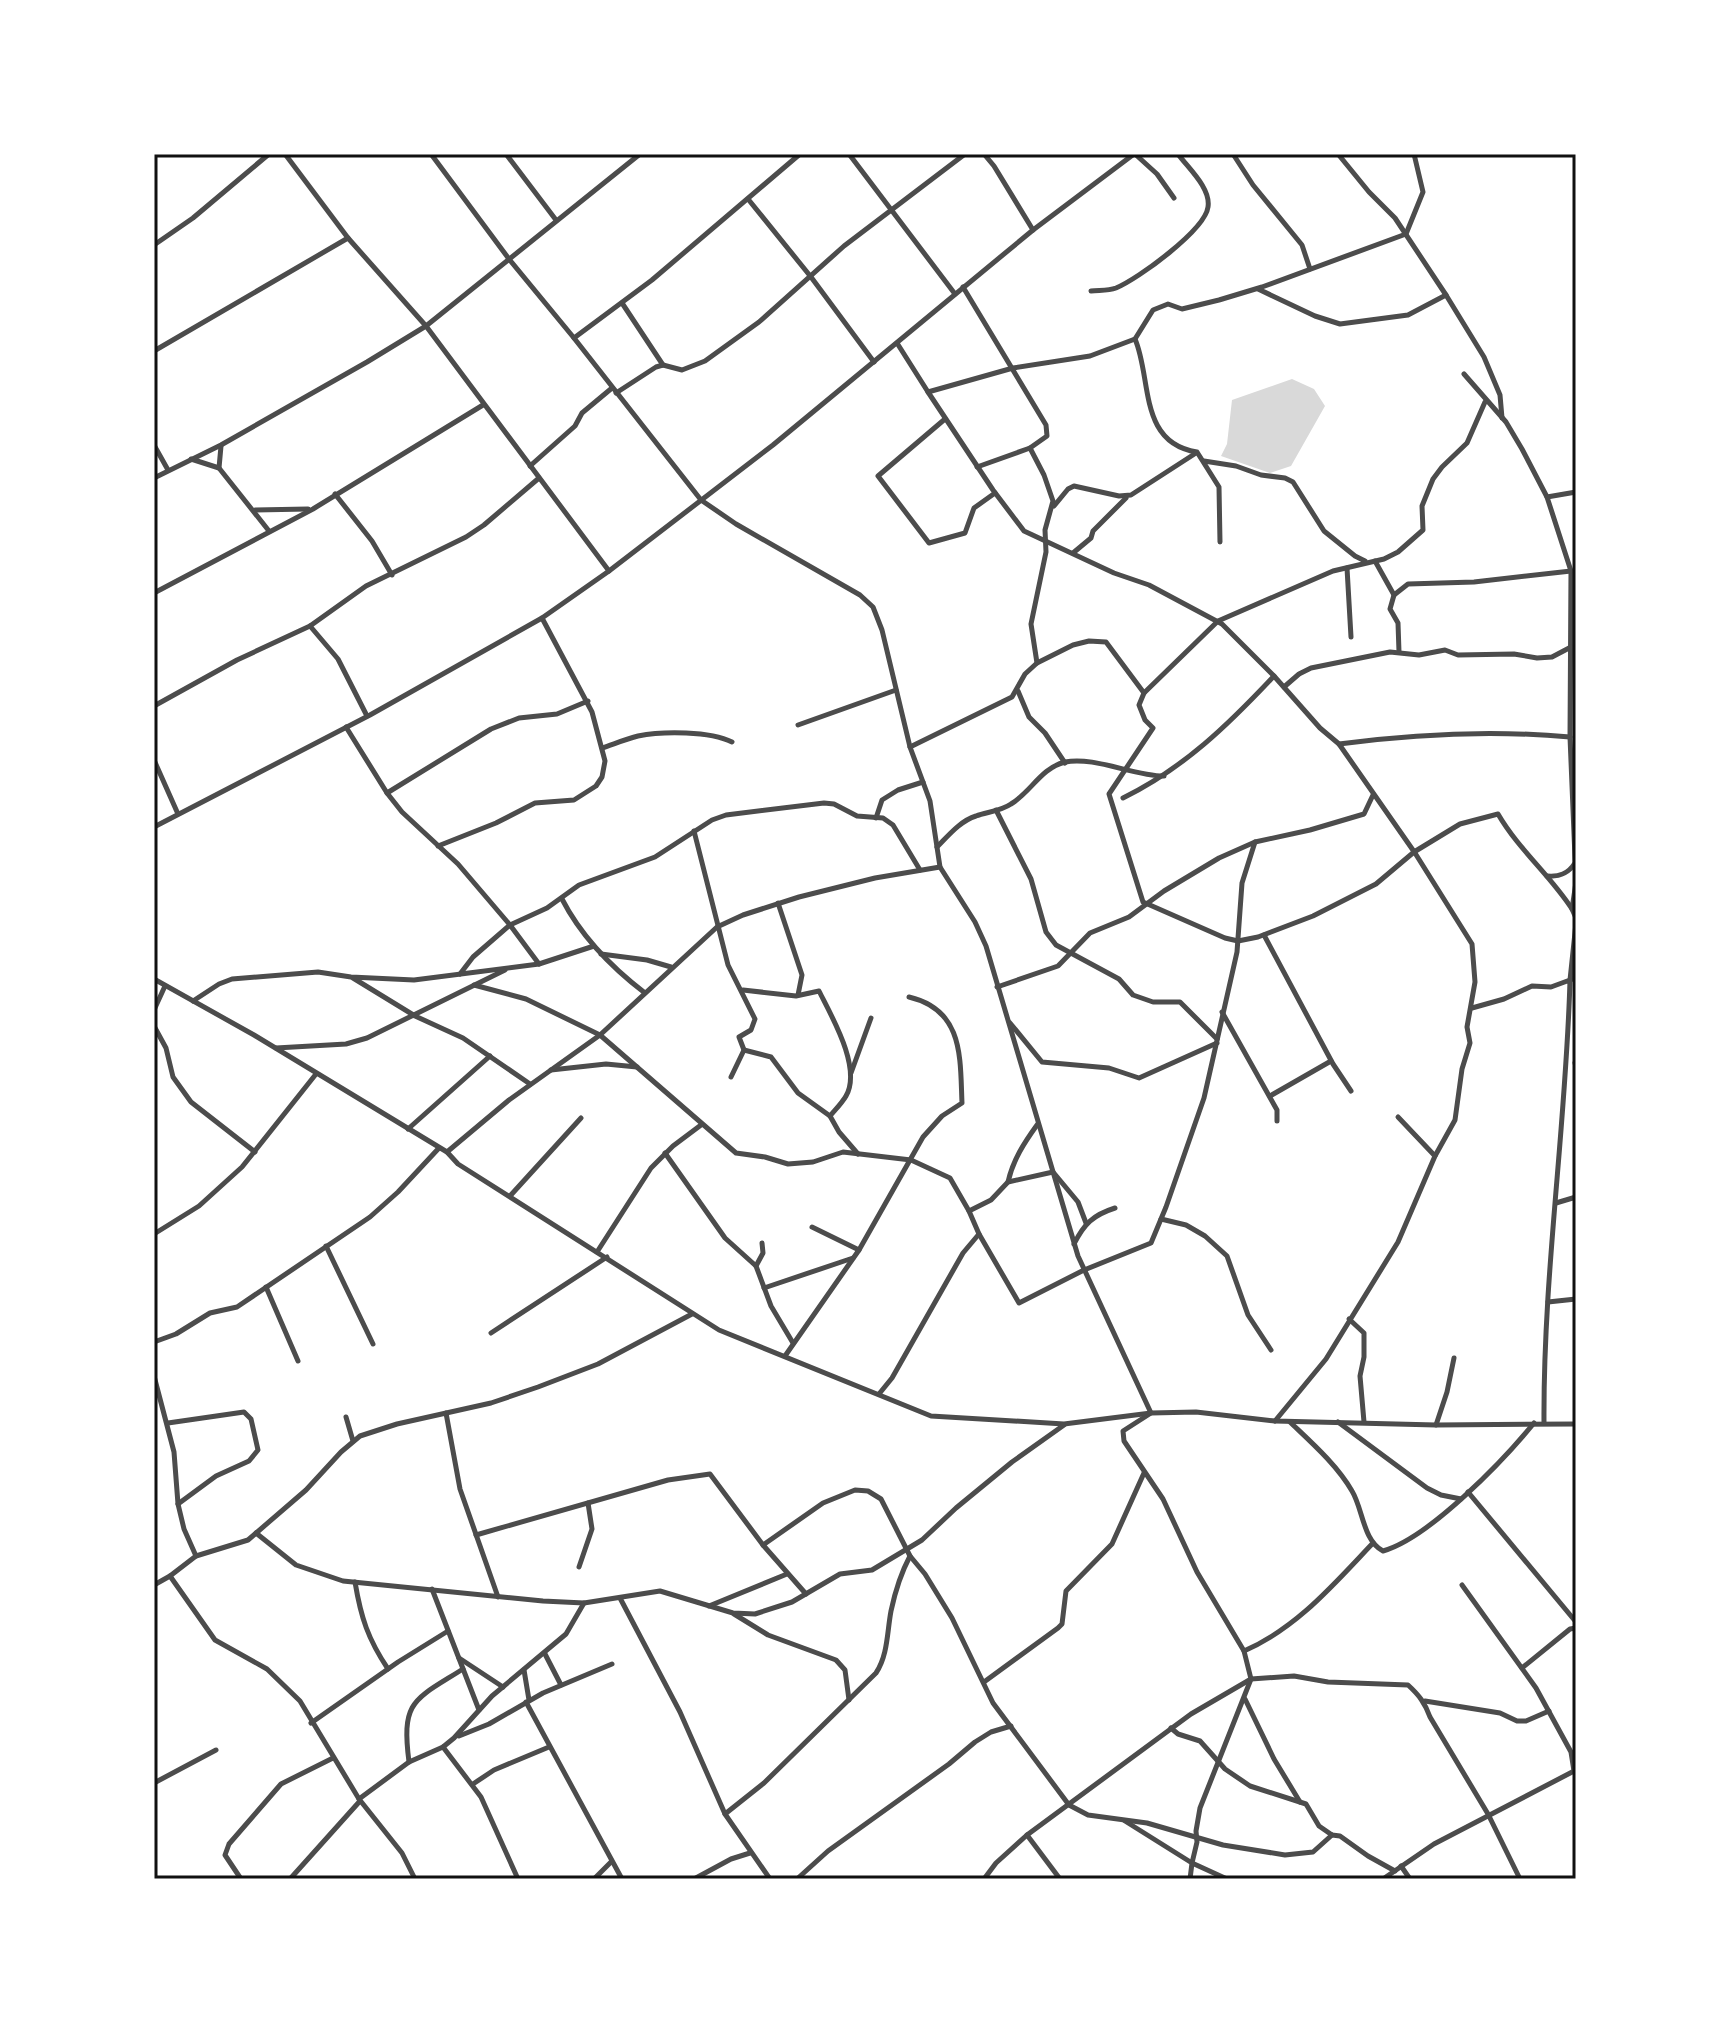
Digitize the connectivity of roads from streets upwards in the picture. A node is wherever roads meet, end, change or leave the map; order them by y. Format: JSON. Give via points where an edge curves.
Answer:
{"nodes":[{"id":1,"x":269,"y":154,"type":"edge"},
{"id":2,"x":285,"y":154,"type":"edge"},
{"id":3,"x":431,"y":154,"type":"edge"},
{"id":4,"x":506,"y":154,"type":"edge"},
{"id":5,"x":640,"y":154,"type":"edge"},
{"id":6,"x":800,"y":154,"type":"edge"},
{"id":7,"x":849,"y":154,"type":"edge"},
{"id":8,"x":965,"y":154,"type":"edge"},
{"id":9,"x":984,"y":154,"type":"edge"},
{"id":10,"x":1135,"y":154,"type":"edge"},
{"id":11,"x":1178,"y":154,"type":"edge"},
{"id":12,"x":1233,"y":154,"type":"edge"},
{"id":13,"x":1338,"y":154,"type":"edge"},
{"id":14,"x":1414,"y":154,"type":"edge"},
{"id":15,"x":1174,"y":198,"type":"dead end"},
{"id":16,"x":748,"y":199,"type":"junction"},
{"id":17,"x":891,"y":212,"type":"junction"},
{"id":18,"x":556,"y":220,"type":"junction"},
{"id":19,"x":1033,"y":230,"type":"junction"},
{"id":20,"x":1406,"y":234,"type":"junction"},
{"id":21,"x":348,"y":238,"type":"junction"},
{"id":22,"x":154,"y":245,"type":"edge"},
{"id":23,"x":509,"y":259,"type":"junction"},
{"id":24,"x":1310,"y":269,"type":"junction"},
{"id":25,"x":811,"y":277,"type":"junction"},
{"id":26,"x":963,"y":287,"type":"junction"},
{"id":27,"x":1257,"y":289,"type":"junction"},
{"id":28,"x":1091,"y":291,"type":"dead end"},
{"id":29,"x":955,"y":294,"type":"junction"},
{"id":30,"x":1446,"y":295,"type":"junction"},
{"id":31,"x":622,"y":303,"type":"junction"},
{"id":32,"x":426,"y":326,"type":"junction"},
{"id":33,"x":574,"y":338,"type":"junction"},
{"id":34,"x":1135,"y":339,"type":"junction"},
{"id":35,"x":897,"y":343,"type":"junction"},
{"id":36,"x":154,"y":351,"type":"edge"},
{"id":37,"x":874,"y":362,"type":"junction"},
{"id":38,"x":663,"y":365,"type":"junction"},
{"id":39,"x":1013,"y":368,"type":"junction"},
{"id":40,"x":1464,"y":374,"type":"dead end"},
{"id":41,"x":614,"y":391,"type":"junction"},
{"id":42,"x":928,"y":392,"type":"junction"},
{"id":43,"x":1485,"y":402,"type":"junction"},
{"id":44,"x":483,"y":405,"type":"junction"},
{"id":45,"x":1502,"y":418,"type":"junction"},
{"id":46,"x":945,"y":419,"type":"junction"},
{"id":47,"x":154,"y":445,"type":"edge"},
{"id":48,"x":221,"y":445,"type":"junction"},
{"id":49,"x":1030,"y":448,"type":"junction"},
{"id":50,"x":1197,"y":452,"type":"junction"},
{"id":51,"x":190,"y":459,"type":"junction"},
{"id":52,"x":1203,"y":461,"type":"junction"},
{"id":53,"x":530,"y":466,"type":"junction"},
{"id":54,"x":977,"y":467,"type":"junction"},
{"id":55,"x":219,"y":468,"type":"junction"},
{"id":56,"x":168,"y":470,"type":"junction"},
{"id":57,"x":154,"y":478,"type":"edge"},
{"id":58,"x":539,"y":478,"type":"junction"},
{"id":59,"x":1576,"y":492,"type":"edge"},
{"id":60,"x":995,"y":493,"type":"junction"},
{"id":61,"x":335,"y":494,"type":"junction"},
{"id":62,"x":1127,"y":497,"type":"junction"},
{"id":63,"x":1547,"y":497,"type":"junction"},
{"id":64,"x":701,"y":500,"type":"junction"},
{"id":65,"x":313,"y":509,"type":"junction"},
{"id":66,"x":255,"y":510,"type":"junction"},
{"id":67,"x":1051,"y":510,"type":"junction"},
{"id":68,"x":269,"y":531,"type":"junction"},
{"id":69,"x":1046,"y":541,"type":"junction"},
{"id":70,"x":1220,"y":542,"type":"dead end"},
{"id":71,"x":1073,"y":553,"type":"junction"},
{"id":72,"x":1375,"y":560,"type":"junction"},
{"id":73,"x":1367,"y":561,"type":"junction"},
{"id":74,"x":1347,"y":568,"type":"junction"},
{"id":75,"x":609,"y":571,"type":"junction"},
{"id":76,"x":1571,"y":571,"type":"junction"},
{"id":77,"x":392,"y":575,"type":"junction"},
{"id":78,"x":154,"y":593,"type":"edge"},
{"id":79,"x":1394,"y":595,"type":"junction"},
{"id":80,"x":542,"y":618,"type":"junction"},
{"id":81,"x":1218,"y":621,"type":"junction"},
{"id":82,"x":310,"y":626,"type":"junction"},
{"id":83,"x":1351,"y":637,"type":"dead end"},
{"id":84,"x":1571,"y":647,"type":"junction"},
{"id":85,"x":1399,"y":652,"type":"junction"},
{"id":86,"x":1037,"y":663,"type":"junction"},
{"id":87,"x":1274,"y":676,"type":"junction"},
{"id":88,"x":1284,"y":687,"type":"junction"},
{"id":89,"x":896,"y":690,"type":"junction"},
{"id":90,"x":1018,"y":690,"type":"junction"},
{"id":91,"x":1144,"y":693,"type":"junction"},
{"id":92,"x":588,"y":701,"type":"junction"},
{"id":93,"x":154,"y":706,"type":"edge"},
{"id":94,"x":367,"y":716,"type":"junction"},
{"id":95,"x":798,"y":725,"type":"dead end"},
{"id":96,"x":346,"y":727,"type":"junction"},
{"id":97,"x":1570,"y":737,"type":"junction"},
{"id":98,"x":732,"y":742,"type":"dead end"},
{"id":99,"x":1339,"y":744,"type":"junction"},
{"id":100,"x":910,"y":747,"type":"junction"},
{"id":101,"x":602,"y":748,"type":"junction"},
{"id":102,"x":154,"y":760,"type":"edge"},
{"id":103,"x":1065,"y":763,"type":"junction"},
{"id":104,"x":1124,"y":771,"type":"junction"},
{"id":105,"x":1164,"y":776,"type":"junction"},
{"id":106,"x":923,"y":782,"type":"junction"},
{"id":107,"x":387,"y":793,"type":"junction"},
{"id":108,"x":1373,"y":795,"type":"junction"},
{"id":109,"x":1123,"y":798,"type":"dead end"},
{"id":110,"x":996,"y":810,"type":"junction"},
{"id":111,"x":1575,"y":812,"type":"edge"},
{"id":112,"x":178,"y":814,"type":"junction"},
{"id":113,"x":876,"y":818,"type":"junction"},
{"id":114,"x":154,"y":827,"type":"edge"},
{"id":115,"x":694,"y":831,"type":"junction"},
{"id":116,"x":1255,"y":842,"type":"junction"},
{"id":117,"x":438,"y":846,"type":"junction"},
{"id":118,"x":937,"y":847,"type":"junction"},
{"id":119,"x":1414,"y":852,"type":"junction"},
{"id":120,"x":1575,"y":863,"type":"edge"},
{"id":121,"x":940,"y":867,"type":"junction"},
{"id":122,"x":920,"y":870,"type":"junction"},
{"id":123,"x":1546,"y":876,"type":"junction"},
{"id":124,"x":562,"y":899,"type":"junction"},
{"id":125,"x":778,"y":903,"type":"junction"},
{"id":126,"x":1146,"y":904,"type":"junction"},
{"id":127,"x":1574,"y":904,"type":"edge"},
{"id":128,"x":1576,"y":920,"type":"edge"},
{"id":129,"x":510,"y":925,"type":"junction"},
{"id":130,"x":717,"y":927,"type":"junction"},
{"id":131,"x":1264,"y":935,"type":"junction"},
{"id":132,"x":1238,"y":941,"type":"junction"},
{"id":133,"x":594,"y":946,"type":"junction"},
{"id":134,"x":1071,"y":952,"type":"junction"},
{"id":135,"x":601,"y":954,"type":"junction"},
{"id":136,"x":539,"y":964,"type":"junction"},
{"id":137,"x":509,"y":967,"type":"junction"},
{"id":138,"x":671,"y":967,"type":"junction"},
{"id":139,"x":460,"y":974,"type":"junction"},
{"id":140,"x":351,"y":977,"type":"junction"},
{"id":141,"x":154,"y":979,"type":"edge"},
{"id":142,"x":1573,"y":979,"type":"edge"},
{"id":143,"x":474,"y":985,"type":"junction"},
{"id":144,"x":165,"y":986,"type":"junction"},
{"id":145,"x":997,"y":987,"type":"junction"},
{"id":146,"x":742,"y":990,"type":"junction"},
{"id":147,"x":645,"y":993,"type":"junction"},
{"id":148,"x":798,"y":995,"type":"junction"},
{"id":149,"x":909,"y":997,"type":"dead end"},
{"id":150,"x":193,"y":1001,"type":"junction"},
{"id":151,"x":1472,"y":1008,"type":"junction"},
{"id":152,"x":154,"y":1010,"type":"edge"},
{"id":153,"x":1222,"y":1012,"type":"junction"},
{"id":154,"x":415,"y":1016,"type":"junction"},
{"id":155,"x":871,"y":1018,"type":"dead end"},
{"id":156,"x":1007,"y":1019,"type":"junction"},
{"id":157,"x":154,"y":1026,"type":"edge"},
{"id":158,"x":600,"y":1035,"type":"junction"},
{"id":159,"x":1217,"y":1041,"type":"junction"},
{"id":160,"x":275,"y":1048,"type":"junction"},
{"id":161,"x":744,"y":1050,"type":"junction"},
{"id":162,"x":490,"y":1056,"type":"junction"},
{"id":163,"x":1331,"y":1061,"type":"junction"},
{"id":164,"x":1576,"y":1064,"type":"edge"},
{"id":165,"x":638,"y":1067,"type":"junction"},
{"id":166,"x":1566,"y":1067,"type":"junction"},
{"id":167,"x":547,"y":1071,"type":"junction"},
{"id":168,"x":316,"y":1074,"type":"junction"},
{"id":169,"x":851,"y":1075,"type":"junction"},
{"id":170,"x":731,"y":1077,"type":"dead end"},
{"id":171,"x":530,"y":1084,"type":"junction"},
{"id":172,"x":1351,"y":1091,"type":"dead end"},
{"id":173,"x":1270,"y":1096,"type":"junction"},
{"id":174,"x":830,"y":1116,"type":"junction"},
{"id":175,"x":1398,"y":1117,"type":"dead end"},
{"id":176,"x":581,"y":1118,"type":"dead end"},
{"id":177,"x":1277,"y":1121,"type":"dead end"},
{"id":178,"x":1038,"y":1124,"type":"junction"},
{"id":179,"x":701,"y":1125,"type":"junction"},
{"id":180,"x":408,"y":1129,"type":"junction"},
{"id":181,"x":439,"y":1148,"type":"junction"},
{"id":182,"x":255,"y":1152,"type":"junction"},
{"id":183,"x":447,"y":1152,"type":"junction"},
{"id":184,"x":665,"y":1153,"type":"junction"},
{"id":185,"x":859,"y":1155,"type":"junction"},
{"id":186,"x":1435,"y":1156,"type":"junction"},
{"id":187,"x":911,"y":1160,"type":"junction"},
{"id":188,"x":1053,"y":1172,"type":"junction"},
{"id":189,"x":1008,"y":1182,"type":"junction"},
{"id":190,"x":510,"y":1196,"type":"junction"},
{"id":191,"x":1576,"y":1197,"type":"edge"},
{"id":192,"x":1556,"y":1203,"type":"junction"},
{"id":193,"x":1115,"y":1208,"type":"dead end"},
{"id":194,"x":969,"y":1211,"type":"junction"},
{"id":195,"x":1161,"y":1219,"type":"junction"},
{"id":196,"x":1086,"y":1223,"type":"junction"},
{"id":197,"x":812,"y":1227,"type":"dead end"},
{"id":198,"x":154,"y":1234,"type":"edge"},
{"id":199,"x":979,"y":1234,"type":"junction"},
{"id":200,"x":762,"y":1243,"type":"dead end"},
{"id":201,"x":1074,"y":1244,"type":"junction"},
{"id":202,"x":326,"y":1246,"type":"junction"},
{"id":203,"x":859,"y":1250,"type":"junction"},
{"id":204,"x":597,"y":1252,"type":"junction"},
{"id":205,"x":607,"y":1257,"type":"junction"},
{"id":206,"x":854,"y":1257,"type":"junction"},
{"id":207,"x":756,"y":1266,"type":"junction"},
{"id":208,"x":1084,"y":1270,"type":"junction"},
{"id":209,"x":266,"y":1287,"type":"junction"},
{"id":210,"x":764,"y":1288,"type":"junction"},
{"id":211,"x":1576,"y":1299,"type":"edge"},
{"id":212,"x":1548,"y":1302,"type":"junction"},
{"id":213,"x":692,"y":1314,"type":"junction"},
{"id":214,"x":1349,"y":1319,"type":"junction"},
{"id":215,"x":491,"y":1333,"type":"dead end"},
{"id":216,"x":154,"y":1342,"type":"edge"},
{"id":217,"x":793,"y":1343,"type":"junction"},
{"id":218,"x":373,"y":1344,"type":"dead end"},
{"id":219,"x":1271,"y":1350,"type":"dead end"},
{"id":220,"x":785,"y":1356,"type":"junction"},
{"id":221,"x":1454,"y":1358,"type":"dead end"},
{"id":222,"x":298,"y":1361,"type":"dead end"},
{"id":223,"x":154,"y":1376,"type":"edge"},
{"id":224,"x":879,"y":1394,"type":"junction"},
{"id":225,"x":446,"y":1413,"type":"junction"},
{"id":226,"x":1151,"y":1413,"type":"junction"},
{"id":227,"x":346,"y":1417,"type":"dead end"},
{"id":228,"x":1275,"y":1421,"type":"junction"},
{"id":229,"x":1289,"y":1421,"type":"junction"},
{"id":230,"x":1337,"y":1422,"type":"junction"},
{"id":231,"x":1364,"y":1422,"type":"junction"},
{"id":232,"x":168,"y":1423,"type":"junction"},
{"id":233,"x":1535,"y":1423,"type":"junction"},
{"id":234,"x":1544,"y":1423,"type":"junction"},
{"id":235,"x":1064,"y":1424,"type":"junction"},
{"id":236,"x":1576,"y":1424,"type":"edge"},
{"id":237,"x":1436,"y":1425,"type":"junction"},
{"id":238,"x":353,"y":1441,"type":"junction"},
{"id":239,"x":1144,"y":1473,"type":"junction"},
{"id":240,"x":1468,"y":1492,"type":"junction"},
{"id":241,"x":1461,"y":1499,"type":"junction"},
{"id":242,"x":588,"y":1503,"type":"junction"},
{"id":243,"x":178,"y":1504,"type":"junction"},
{"id":244,"x":256,"y":1533,"type":"junction"},
{"id":245,"x":476,"y":1535,"type":"junction"},
{"id":246,"x":1373,"y":1543,"type":"junction"},
{"id":247,"x":763,"y":1545,"type":"junction"},
{"id":248,"x":908,"y":1552,"type":"junction"},
{"id":249,"x":196,"y":1556,"type":"junction"},
{"id":250,"x":579,"y":1567,"type":"dead end"},
{"id":251,"x":787,"y":1574,"type":"junction"},
{"id":252,"x":170,"y":1576,"type":"junction"},
{"id":253,"x":355,"y":1582,"type":"junction"},
{"id":254,"x":154,"y":1585,"type":"edge"},
{"id":255,"x":1462,"y":1585,"type":"dead end"},
{"id":256,"x":432,"y":1589,"type":"junction"},
{"id":257,"x":806,"y":1594,"type":"junction"},
{"id":258,"x":498,"y":1597,"type":"junction"},
{"id":259,"x":620,"y":1598,"type":"junction"},
{"id":260,"x":584,"y":1603,"type":"junction"},
{"id":261,"x":708,"y":1606,"type":"junction"},
{"id":262,"x":733,"y":1613,"type":"junction"},
{"id":263,"x":1576,"y":1625,"type":"edge"},
{"id":264,"x":448,"y":1631,"type":"junction"},
{"id":265,"x":1244,"y":1651,"type":"junction"},
{"id":266,"x":545,"y":1654,"type":"junction"},
{"id":267,"x":458,"y":1657,"type":"junction"},
{"id":268,"x":612,"y":1664,"type":"dead end"},
{"id":269,"x":1522,"y":1668,"type":"junction"},
{"id":270,"x":388,"y":1669,"type":"junction"},
{"id":271,"x":463,"y":1669,"type":"junction"},
{"id":272,"x":524,"y":1669,"type":"junction"},
{"id":273,"x":1251,"y":1679,"type":"junction"},
{"id":274,"x":984,"y":1682,"type":"junction"},
{"id":275,"x":561,"y":1685,"type":"junction"},
{"id":276,"x":503,"y":1687,"type":"junction"},
{"id":277,"x":1245,"y":1698,"type":"junction"},
{"id":278,"x":849,"y":1700,"type":"junction"},
{"id":279,"x":1424,"y":1700,"type":"junction"},
{"id":280,"x":527,"y":1701,"type":"junction"},
{"id":281,"x":479,"y":1710,"type":"junction"},
{"id":282,"x":1549,"y":1711,"type":"junction"},
{"id":283,"x":311,"y":1723,"type":"junction"},
{"id":284,"x":1011,"y":1726,"type":"junction"},
{"id":285,"x":1171,"y":1728,"type":"junction"},
{"id":286,"x":454,"y":1738,"type":"junction"},
{"id":287,"x":443,"y":1747,"type":"junction"},
{"id":288,"x":549,"y":1747,"type":"junction"},
{"id":289,"x":216,"y":1750,"type":"dead end"},
{"id":290,"x":333,"y":1758,"type":"junction"},
{"id":291,"x":409,"y":1762,"type":"junction"},
{"id":292,"x":1219,"y":1763,"type":"junction"},
{"id":293,"x":1575,"y":1771,"type":"edge"},
{"id":294,"x":154,"y":1783,"type":"edge"},
{"id":295,"x":473,"y":1784,"type":"junction"},
{"id":296,"x":360,"y":1800,"type":"junction"},
{"id":297,"x":1300,"y":1802,"type":"junction"},
{"id":298,"x":1069,"y":1805,"type":"junction"},
{"id":299,"x":725,"y":1814,"type":"junction"},
{"id":300,"x":1488,"y":1814,"type":"junction"},
{"id":301,"x":1123,"y":1820,"type":"junction"},
{"id":302,"x":1027,"y":1835,"type":"junction"},
{"id":303,"x":1332,"y":1835,"type":"junction"},
{"id":304,"x":1195,"y":1837,"type":"junction"},
{"id":305,"x":750,"y":1853,"type":"junction"},
{"id":306,"x":611,"y":1862,"type":"junction"},
{"id":307,"x":1192,"y":1863,"type":"junction"},
{"id":308,"x":1401,"y":1866,"type":"junction"},
{"id":309,"x":1395,"y":1871,"type":"junction"},
{"id":310,"x":415,"y":1878,"type":"edge"},
{"id":311,"x":241,"y":1879,"type":"edge"},
{"id":312,"x":290,"y":1879,"type":"edge"},
{"id":313,"x":518,"y":1879,"type":"edge"},
{"id":314,"x":594,"y":1879,"type":"edge"},
{"id":315,"x":622,"y":1879,"type":"edge"},
{"id":316,"x":694,"y":1879,"type":"edge"},
{"id":317,"x":770,"y":1879,"type":"edge"},
{"id":318,"x":797,"y":1879,"type":"edge"},
{"id":319,"x":984,"y":1879,"type":"edge"},
{"id":320,"x":1060,"y":1879,"type":"edge"},
{"id":321,"x":1190,"y":1879,"type":"edge"},
{"id":322,"x":1227,"y":1879,"type":"edge"},
{"id":323,"x":1383,"y":1879,"type":"edge"},
{"id":324,"x":1410,"y":1879,"type":"edge"},
{"id":325,"x":1520,"y":1879,"type":"edge"}],
"edges":[{"from":1,"to":22,"type":"street"},
{"from":2,"to":21,"type":"street"},
{"from":3,"to":23,"type":"street"},
{"from":4,"to":18,"type":"street"},
{"from":5,"to":18,"type":"street"},
{"from":6,"to":16,"type":"street"},
{"from":7,"to":17,"type":"street"},
{"from":8,"to":17,"type":"street"},
{"from":9,"to":19,"type":"street"},
{"from":10,"to":15,"type":"street"},
{"from":10,"to":19,"type":"street"},
{"from":11,"to":28,"type":"street","via":[[1207,193],[1208,208],[1199,225],[1147,269],[1114,289]]},
{"from":12,"to":24,"type":"street","via":[[1302,245]]},
{"from":13,"to":20,"type":"street"},
{"from":14,"to":20,"type":"street","via":[[1423,192]]},
{"from":16,"to":25,"type":"street"},
{"from":16,"to":31,"type":"street"},
{"from":17,"to":25,"type":"street"},
{"from":17,"to":29,"type":"street"},
{"from":18,"to":23,"type":"street"},
{"from":19,"to":26,"type":"street"},
{"from":20,"to":24,"type":"street"},
{"from":20,"to":30,"type":"street"},
{"from":21,"to":32,"type":"street"},
{"from":21,"to":36,"type":"street"},
{"from":23,"to":32,"type":"street"},
{"from":23,"to":33,"type":"street"},
{"from":24,"to":27,"type":"street"},
{"from":25,"to":37,"type":"street"},
{"from":25,"to":38,"type":"street","via":[[698,366],[682,370]]},
{"from":26,"to":29,"type":"street"},
{"from":26,"to":39,"type":"street"},
{"from":27,"to":30,"type":"street","via":[[1340,324],[1408,315]]},
{"from":27,"to":34,"type":"street","via":[[1182,309],[1168,304],[1153,310]]},
{"from":29,"to":35,"type":"street"},
{"from":30,"to":45,"type":"street","via":[[1484,357],[1500,395]]},
{"from":31,"to":33,"type":"street"},
{"from":31,"to":38,"type":"street"},
{"from":32,"to":44,"type":"street"},
{"from":32,"to":48,"type":"street"},
{"from":33,"to":41,"type":"street"},
{"from":34,"to":39,"type":"street","via":[[1090,356]]},
{"from":34,"to":50,"type":"street","via":[[1156,423],[1185,450]]},
{"from":35,"to":37,"type":"street"},
{"from":35,"to":42,"type":"street"},
{"from":37,"to":64,"type":"street"},
{"from":38,"to":41,"type":"street"},
{"from":39,"to":42,"type":"street"},
{"from":39,"to":49,"type":"street","via":[[1046,425],[1047,436]]},
{"from":40,"to":43,"type":"street"},
{"from":41,"to":53,"type":"street","via":[[582,413],[575,426]]},
{"from":41,"to":64,"type":"street"},
{"from":42,"to":46,"type":"street"},
{"from":43,"to":45,"type":"street"},
{"from":43,"to":72,"type":"street","via":[[1467,443],[1433,479],[1422,506],[1423,530],[1398,552]]},
{"from":44,"to":53,"type":"street"},
{"from":44,"to":61,"type":"street"},
{"from":45,"to":63,"type":"street"},
{"from":46,"to":54,"type":"street"},
{"from":46,"to":60,"type":"street","via":[[878,476],[929,543],[965,533],[974,508]]},
{"from":47,"to":56,"type":"street"},
{"from":48,"to":51,"type":"street"},
{"from":48,"to":55,"type":"street"},
{"from":49,"to":54,"type":"street"},
{"from":49,"to":67,"type":"street","via":[[1050,490]]},
{"from":50,"to":52,"type":"street"},
{"from":50,"to":62,"type":"street"},
{"from":51,"to":55,"type":"street"},
{"from":51,"to":56,"type":"street"},
{"from":52,"to":70,"type":"street","via":[[1222,496]]},
{"from":52,"to":73,"type":"street","via":[[1293,482],[1324,531]]},
{"from":53,"to":58,"type":"street"},
{"from":54,"to":60,"type":"street"},
{"from":55,"to":66,"type":"street"},
{"from":56,"to":57,"type":"street"},
{"from":58,"to":75,"type":"street"},
{"from":58,"to":77,"type":"street","via":[[466,537]]},
{"from":59,"to":63,"type":"street"},
{"from":60,"to":69,"type":"street","via":[[1024,531]]},
{"from":61,"to":65,"type":"street"},
{"from":61,"to":77,"type":"street"},
{"from":62,"to":67,"type":"street","via":[[1074,486]]},
{"from":62,"to":71,"type":"street"},
{"from":63,"to":76,"type":"street"},
{"from":64,"to":75,"type":"street"},
{"from":64,"to":89,"type":"street","via":[[873,607]]},
{"from":65,"to":66,"type":"street"},
{"from":65,"to":68,"type":"street"},
{"from":66,"to":68,"type":"street"},
{"from":67,"to":69,"type":"street"},
{"from":68,"to":78,"type":"street"},
{"from":69,"to":71,"type":"street"},
{"from":69,"to":86,"type":"street","via":[[1031,624]]},
{"from":71,"to":81,"type":"street"},
{"from":72,"to":73,"type":"street"},
{"from":72,"to":79,"type":"street"},
{"from":73,"to":74,"type":"street"},
{"from":74,"to":81,"type":"street"},
{"from":74,"to":83,"type":"street"},
{"from":75,"to":80,"type":"street"},
{"from":76,"to":79,"type":"street","via":[[1408,584]]},
{"from":76,"to":84,"type":"street"},
{"from":77,"to":82,"type":"street","via":[[356,592]]},
{"from":79,"to":85,"type":"street","via":[[1390,609],[1398,623]]},
{"from":80,"to":92,"type":"street"},
{"from":80,"to":94,"type":"street"},
{"from":81,"to":87,"type":"street"},
{"from":81,"to":91,"type":"street"},
{"from":82,"to":93,"type":"street"},
{"from":82,"to":94,"type":"street","via":[[338,659]]},
{"from":84,"to":85,"type":"street","via":[[1537,658]]},
{"from":84,"to":97,"type":"street"},
{"from":85,"to":88,"type":"street","via":[[1311,668]]},
{"from":86,"to":90,"type":"street"},
{"from":86,"to":91,"type":"street","via":[[1073,645],[1106,642]]},
{"from":87,"to":88,"type":"street"},
{"from":87,"to":105,"type":"street","via":[[1213,739]]},
{"from":88,"to":99,"type":"street"},
{"from":89,"to":95,"type":"street"},
{"from":89,"to":100,"type":"street"},
{"from":90,"to":100,"type":"street"},
{"from":90,"to":103,"type":"street","via":[[1029,717]]},
{"from":91,"to":104,"type":"street","via":[[1139,705],[1153,728]]},
{"from":92,"to":101,"type":"street"},
{"from":92,"to":107,"type":"street","via":[[491,729]]},
{"from":94,"to":96,"type":"street"},
{"from":96,"to":107,"type":"street"},
{"from":96,"to":112,"type":"street"},
{"from":97,"to":99,"type":"street","via":[[1427,736]]},
{"from":97,"to":111,"type":"street"},
{"from":98,"to":101,"type":"street","via":[[718,735],[670,734],[639,736]]},
{"from":99,"to":108,"type":"street"},
{"from":100,"to":106,"type":"street"},
{"from":101,"to":117,"type":"street","via":[[602,777],[585,795],[535,803]]},
{"from":102,"to":112,"type":"street"},
{"from":103,"to":104,"type":"street"},
{"from":103,"to":110,"type":"street","via":[[1035,780],[1012,804]]},
{"from":104,"to":105,"type":"street"},
{"from":104,"to":126,"type":"street","via":[[1110,790],[1110,799]]},
{"from":105,"to":109,"type":"street"},
{"from":106,"to":113,"type":"street","via":[[882,800]]},
{"from":106,"to":118,"type":"street"},
{"from":107,"to":117,"type":"street"},
{"from":108,"to":116,"type":"street","via":[[1364,814]]},
{"from":108,"to":119,"type":"street"},
{"from":110,"to":118,"type":"street","via":[[972,817]]},
{"from":110,"to":134,"type":"street","via":[[1031,879],[1046,932]]},
{"from":111,"to":120,"type":"street"},
{"from":112,"to":114,"type":"street"},
{"from":113,"to":115,"type":"street","via":[[824,803],[726,815]]},
{"from":113,"to":122,"type":"street","via":[[893,825]]},
{"from":115,"to":124,"type":"street","via":[[655,857],[579,885]]},
{"from":115,"to":130,"type":"street"},
{"from":116,"to":126,"type":"street"},
{"from":116,"to":132,"type":"street","via":[[1242,883]]},
{"from":117,"to":129,"type":"street"},
{"from":118,"to":121,"type":"street"},
{"from":119,"to":123,"type":"street","via":[[1460,824],[1498,814]]},
{"from":119,"to":131,"type":"street","via":[[1376,884]]},
{"from":119,"to":151,"type":"street","via":[[1472,944]]},
{"from":120,"to":123,"type":"street","via":[[1558,877]]},
{"from":120,"to":127,"type":"street"},
{"from":121,"to":122,"type":"street"},
{"from":121,"to":145,"type":"street","via":[[975,922]]},
{"from":122,"to":125,"type":"street"},
{"from":123,"to":127,"type":"street"},
{"from":124,"to":129,"type":"street"},
{"from":124,"to":133,"type":"street"},
{"from":125,"to":130,"type":"street"},
{"from":125,"to":148,"type":"street","via":[[802,975]]},
{"from":126,"to":132,"type":"street"},
{"from":126,"to":134,"type":"street","via":[[1090,933]]},
{"from":127,"to":128,"type":"street"},
{"from":128,"to":142,"type":"street"},
{"from":129,"to":136,"type":"street"},
{"from":129,"to":139,"type":"street"},
{"from":130,"to":138,"type":"street"},
{"from":130,"to":146,"type":"street"},
{"from":131,"to":132,"type":"street"},
{"from":131,"to":163,"type":"street"},
{"from":132,"to":153,"type":"street"},
{"from":133,"to":135,"type":"street"},
{"from":133,"to":136,"type":"street"},
{"from":134,"to":145,"type":"street","via":[[1058,966]]},
{"from":134,"to":159,"type":"street","via":[[1119,979],[1133,995],[1180,1002]]},
{"from":135,"to":138,"type":"street"},
{"from":135,"to":147,"type":"street"},
{"from":136,"to":137,"type":"street"},
{"from":137,"to":139,"type":"street"},
{"from":137,"to":143,"type":"street"},
{"from":138,"to":147,"type":"street"},
{"from":139,"to":140,"type":"street","via":[[414,980]]},
{"from":140,"to":150,"type":"street","via":[[318,972],[232,979]]},
{"from":140,"to":154,"type":"street"},
{"from":141,"to":144,"type":"street"},
{"from":142,"to":151,"type":"street","via":[[1551,987],[1532,986]]},
{"from":142,"to":166,"type":"street"},
{"from":143,"to":154,"type":"street"},
{"from":143,"to":158,"type":"street","via":[[526,999]]},
{"from":144,"to":150,"type":"street"},
{"from":144,"to":152,"type":"street"},
{"from":145,"to":156,"type":"street"},
{"from":146,"to":148,"type":"street"},
{"from":146,"to":161,"type":"street","via":[[755,1019],[751,1030],[739,1037]]},
{"from":147,"to":158,"type":"street"},
{"from":148,"to":169,"type":"street","via":[[819,991],[843,1040]]},
{"from":149,"to":187,"type":"street","via":[[932,1007],[956,1034],[962,1103],[932,1125]]},
{"from":150,"to":160,"type":"street"},
{"from":151,"to":186,"type":"street","via":[[1457,1112]]},
{"from":153,"to":159,"type":"street"},
{"from":153,"to":173,"type":"street"},
{"from":154,"to":160,"type":"street","via":[[346,1044]]},
{"from":154,"to":162,"type":"street"},
{"from":155,"to":169,"type":"street"},
{"from":156,"to":159,"type":"street","via":[[1042,1062],[1109,1068],[1139,1078]]},
{"from":156,"to":178,"type":"street"},
{"from":157,"to":182,"type":"street","via":[[173,1077],[191,1102]]},
{"from":158,"to":165,"type":"street"},
{"from":158,"to":167,"type":"street"},
{"from":159,"to":195,"type":"street","via":[[1204,1098]]},
{"from":160,"to":168,"type":"street"},
{"from":161,"to":170,"type":"street"},
{"from":161,"to":174,"type":"street","via":[[771,1057],[798,1093]]},
{"from":162,"to":171,"type":"street"},
{"from":162,"to":180,"type":"street"},
{"from":163,"to":172,"type":"street"},
{"from":163,"to":173,"type":"street"},
{"from":164,"to":166,"type":"street"},
{"from":165,"to":167,"type":"street","via":[[606,1064]]},
{"from":165,"to":179,"type":"street"},
{"from":166,"to":192,"type":"street"},
{"from":167,"to":171,"type":"street"},
{"from":168,"to":180,"type":"street"},
{"from":168,"to":182,"type":"street"},
{"from":169,"to":174,"type":"street","via":[[847,1094]]},
{"from":171,"to":183,"type":"street"},
{"from":173,"to":177,"type":"street"},
{"from":174,"to":185,"type":"street"},
{"from":175,"to":186,"type":"street"},
{"from":176,"to":190,"type":"street"},
{"from":178,"to":188,"type":"street"},
{"from":178,"to":189,"type":"street","via":[[1023,1143]]},
{"from":179,"to":184,"type":"street"},
{"from":179,"to":185,"type":"street","via":[[736,1153],[788,1164],[843,1152]]},
{"from":180,"to":181,"type":"street"},
{"from":181,"to":183,"type":"street"},
{"from":181,"to":202,"type":"street","via":[[370,1217]]},
{"from":182,"to":198,"type":"street","via":[[199,1206]]},
{"from":183,"to":190,"type":"street"},
{"from":184,"to":204,"type":"street"},
{"from":184,"to":207,"type":"street","via":[[725,1238]]},
{"from":185,"to":187,"type":"street"},
{"from":186,"to":214,"type":"street","via":[[1398,1242]]},
{"from":187,"to":194,"type":"street","via":[[950,1178]]},
{"from":187,"to":203,"type":"street"},
{"from":188,"to":189,"type":"street"},
{"from":188,"to":196,"type":"street","via":[[1078,1202]]},
{"from":188,"to":201,"type":"street"},
{"from":189,"to":194,"type":"street","via":[[991,1200]]},
{"from":190,"to":204,"type":"street"},
{"from":191,"to":192,"type":"street"},
{"from":192,"to":212,"type":"street"},
{"from":193,"to":196,"type":"street"},
{"from":194,"to":199,"type":"street"},
{"from":195,"to":208,"type":"street","via":[[1151,1243]]},
{"from":195,"to":219,"type":"street","via":[[1186,1225],[1227,1256],[1248,1315]]},
{"from":196,"to":201,"type":"street"},
{"from":197,"to":203,"type":"street"},
{"from":199,"to":208,"type":"street","via":[[1019,1303]]},
{"from":199,"to":224,"type":"street"},
{"from":200,"to":207,"type":"street"},
{"from":201,"to":208,"type":"street"},
{"from":202,"to":209,"type":"street"},
{"from":202,"to":218,"type":"street"},
{"from":203,"to":206,"type":"street"},
{"from":204,"to":205,"type":"street"},
{"from":205,"to":213,"type":"street"},
{"from":205,"to":215,"type":"street"},
{"from":206,"to":210,"type":"street"},
{"from":206,"to":217,"type":"street"},
{"from":207,"to":210,"type":"street"},
{"from":208,"to":226,"type":"street"},
{"from":209,"to":216,"type":"street","via":[[237,1307],[210,1313]]},
{"from":209,"to":222,"type":"street"},
{"from":210,"to":217,"type":"street"},
{"from":211,"to":212,"type":"street"},
{"from":212,"to":234,"type":"street"},
{"from":213,"to":220,"type":"street"},
{"from":213,"to":225,"type":"street","via":[[598,1364],[491,1403]]},
{"from":214,"to":228,"type":"street","via":[[1326,1359]]},
{"from":214,"to":231,"type":"street","via":[[1364,1333]]},
{"from":217,"to":220,"type":"street"},
{"from":220,"to":224,"type":"street"},
{"from":221,"to":237,"type":"street"},
{"from":223,"to":232,"type":"street"},
{"from":224,"to":235,"type":"street","via":[[931,1416]]},
{"from":225,"to":238,"type":"street"},
{"from":225,"to":245,"type":"street","via":[[460,1489]]},
{"from":226,"to":228,"type":"street"},
{"from":226,"to":235,"type":"street"},
{"from":226,"to":239,"type":"street","via":[[1123,1431],[1126,1447]]},
{"from":227,"to":238,"type":"street"},
{"from":228,"to":229,"type":"street"},
{"from":229,"to":230,"type":"street"},
{"from":229,"to":246,"type":"street","via":[[1345,1479]]},
{"from":230,"to":231,"type":"street"},
{"from":230,"to":241,"type":"street","via":[[1427,1488]]},
{"from":231,"to":237,"type":"street"},
{"from":232,"to":243,"type":"street"},
{"from":232,"to":243,"type":"street","via":[[244,1412],[251,1419],[258,1450],[249,1461],[216,1476]]},
{"from":233,"to":234,"type":"street"},
{"from":233,"to":237,"type":"street"},
{"from":233,"to":240,"type":"street"},
{"from":234,"to":236,"type":"street"},
{"from":235,"to":248,"type":"street"},
{"from":238,"to":244,"type":"street"},
{"from":239,"to":265,"type":"street"},
{"from":239,"to":274,"type":"street","via":[[1112,1544],[1066,1591],[1058,1628]]},
{"from":240,"to":241,"type":"street"},
{"from":240,"to":263,"type":"street"},
{"from":241,"to":246,"type":"street","via":[[1390,1548],[1380,1550]]},
{"from":242,"to":245,"type":"street"},
{"from":242,"to":247,"type":"street","via":[[710,1474]]},
{"from":242,"to":250,"type":"street","via":[[592,1529]]},
{"from":243,"to":249,"type":"street"},
{"from":244,"to":249,"type":"street"},
{"from":244,"to":253,"type":"street","via":[[296,1565]]},
{"from":245,"to":258,"type":"street"},
{"from":246,"to":265,"type":"street","via":[[1332,1589],[1272,1639]]},
{"from":247,"to":248,"type":"street","via":[[823,1503],[855,1490],[881,1499]]},
{"from":247,"to":251,"type":"street"},
{"from":248,"to":257,"type":"street","via":[[872,1570],[840,1574]]},
{"from":248,"to":274,"type":"street","via":[[952,1618]]},
{"from":248,"to":278,"type":"street","via":[[882,1665]]},
{"from":249,"to":252,"type":"street"},
{"from":251,"to":257,"type":"street"},
{"from":251,"to":261,"type":"street"},
{"from":252,"to":254,"type":"street"},
{"from":252,"to":283,"type":"street","via":[[215,1640],[267,1669],[300,1701]]},
{"from":253,"to":256,"type":"street"},
{"from":253,"to":270,"type":"street","via":[[360,1616]]},
{"from":255,"to":269,"type":"street"},
{"from":256,"to":258,"type":"street"},
{"from":256,"to":264,"type":"street"},
{"from":257,"to":262,"type":"street","via":[[773,1610]]},
{"from":258,"to":260,"type":"street"},
{"from":259,"to":260,"type":"street"},
{"from":259,"to":261,"type":"street","via":[[660,1591]]},
{"from":259,"to":299,"type":"street","via":[[680,1712]]},
{"from":260,"to":266,"type":"street","via":[[566,1634]]},
{"from":261,"to":262,"type":"street"},
{"from":262,"to":278,"type":"street","via":[[768,1635],[842,1665]]},
{"from":263,"to":269,"type":"street"},
{"from":264,"to":267,"type":"street"},
{"from":264,"to":270,"type":"street"},
{"from":265,"to":273,"type":"street"},
{"from":266,"to":272,"type":"street"},
{"from":266,"to":275,"type":"street"},
{"from":267,"to":271,"type":"street"},
{"from":267,"to":276,"type":"street"},
{"from":268,"to":275,"type":"street"},
{"from":269,"to":282,"type":"street"},
{"from":270,"to":283,"type":"street"},
{"from":271,"to":281,"type":"street"},
{"from":271,"to":291,"type":"street","via":[[411,1708],[406,1719]]},
{"from":272,"to":276,"type":"street"},
{"from":272,"to":280,"type":"street"},
{"from":273,"to":277,"type":"street"},
{"from":273,"to":279,"type":"street","via":[[1294,1676],[1408,1685]]},
{"from":273,"to":285,"type":"street"},
{"from":274,"to":284,"type":"street"},
{"from":275,"to":280,"type":"street"},
{"from":276,"to":281,"type":"street"},
{"from":277,"to":292,"type":"street"},
{"from":277,"to":297,"type":"street"},
{"from":278,"to":299,"type":"street"},
{"from":279,"to":282,"type":"street","via":[[1500,1713],[1517,1721]]},
{"from":279,"to":300,"type":"street"},
{"from":280,"to":286,"type":"street"},
{"from":280,"to":288,"type":"street"},
{"from":281,"to":286,"type":"street"},
{"from":282,"to":293,"type":"street"},
{"from":283,"to":290,"type":"street"},
{"from":284,"to":298,"type":"street"},
{"from":284,"to":318,"type":"street","via":[[975,1742]]},
{"from":285,"to":292,"type":"street","via":[[1200,1741]]},
{"from":285,"to":298,"type":"street"},
{"from":286,"to":287,"type":"street"},
{"from":287,"to":291,"type":"street"},
{"from":287,"to":295,"type":"street"},
{"from":288,"to":295,"type":"street"},
{"from":288,"to":306,"type":"street"},
{"from":289,"to":294,"type":"street"},
{"from":290,"to":296,"type":"street"},
{"from":290,"to":311,"type":"street","via":[[281,1784],[229,1844],[225,1855]]},
{"from":291,"to":296,"type":"street"},
{"from":292,"to":297,"type":"street","via":[[1250,1786]]},
{"from":292,"to":304,"type":"street"},
{"from":293,"to":300,"type":"street"},
{"from":295,"to":313,"type":"street"},
{"from":296,"to":310,"type":"street"},
{"from":296,"to":312,"type":"street"},
{"from":297,"to":303,"type":"street"},
{"from":298,"to":301,"type":"street","via":[[1088,1815]]},
{"from":298,"to":302,"type":"street"},
{"from":299,"to":305,"type":"street"},
{"from":300,"to":308,"type":"street"},
{"from":300,"to":325,"type":"street"},
{"from":301,"to":304,"type":"street"},
{"from":301,"to":307,"type":"street"},
{"from":302,"to":319,"type":"street"},
{"from":302,"to":320,"type":"street"},
{"from":303,"to":304,"type":"street","via":[[1313,1852],[1292,1856]]},
{"from":303,"to":309,"type":"street"},
{"from":304,"to":307,"type":"street"},
{"from":305,"to":316,"type":"street"},
{"from":305,"to":317,"type":"street"},
{"from":306,"to":314,"type":"street"},
{"from":306,"to":315,"type":"street"},
{"from":307,"to":321,"type":"street"},
{"from":307,"to":322,"type":"street"},
{"from":308,"to":309,"type":"street"},
{"from":308,"to":324,"type":"street"},
{"from":309,"to":323,"type":"street"}]}
